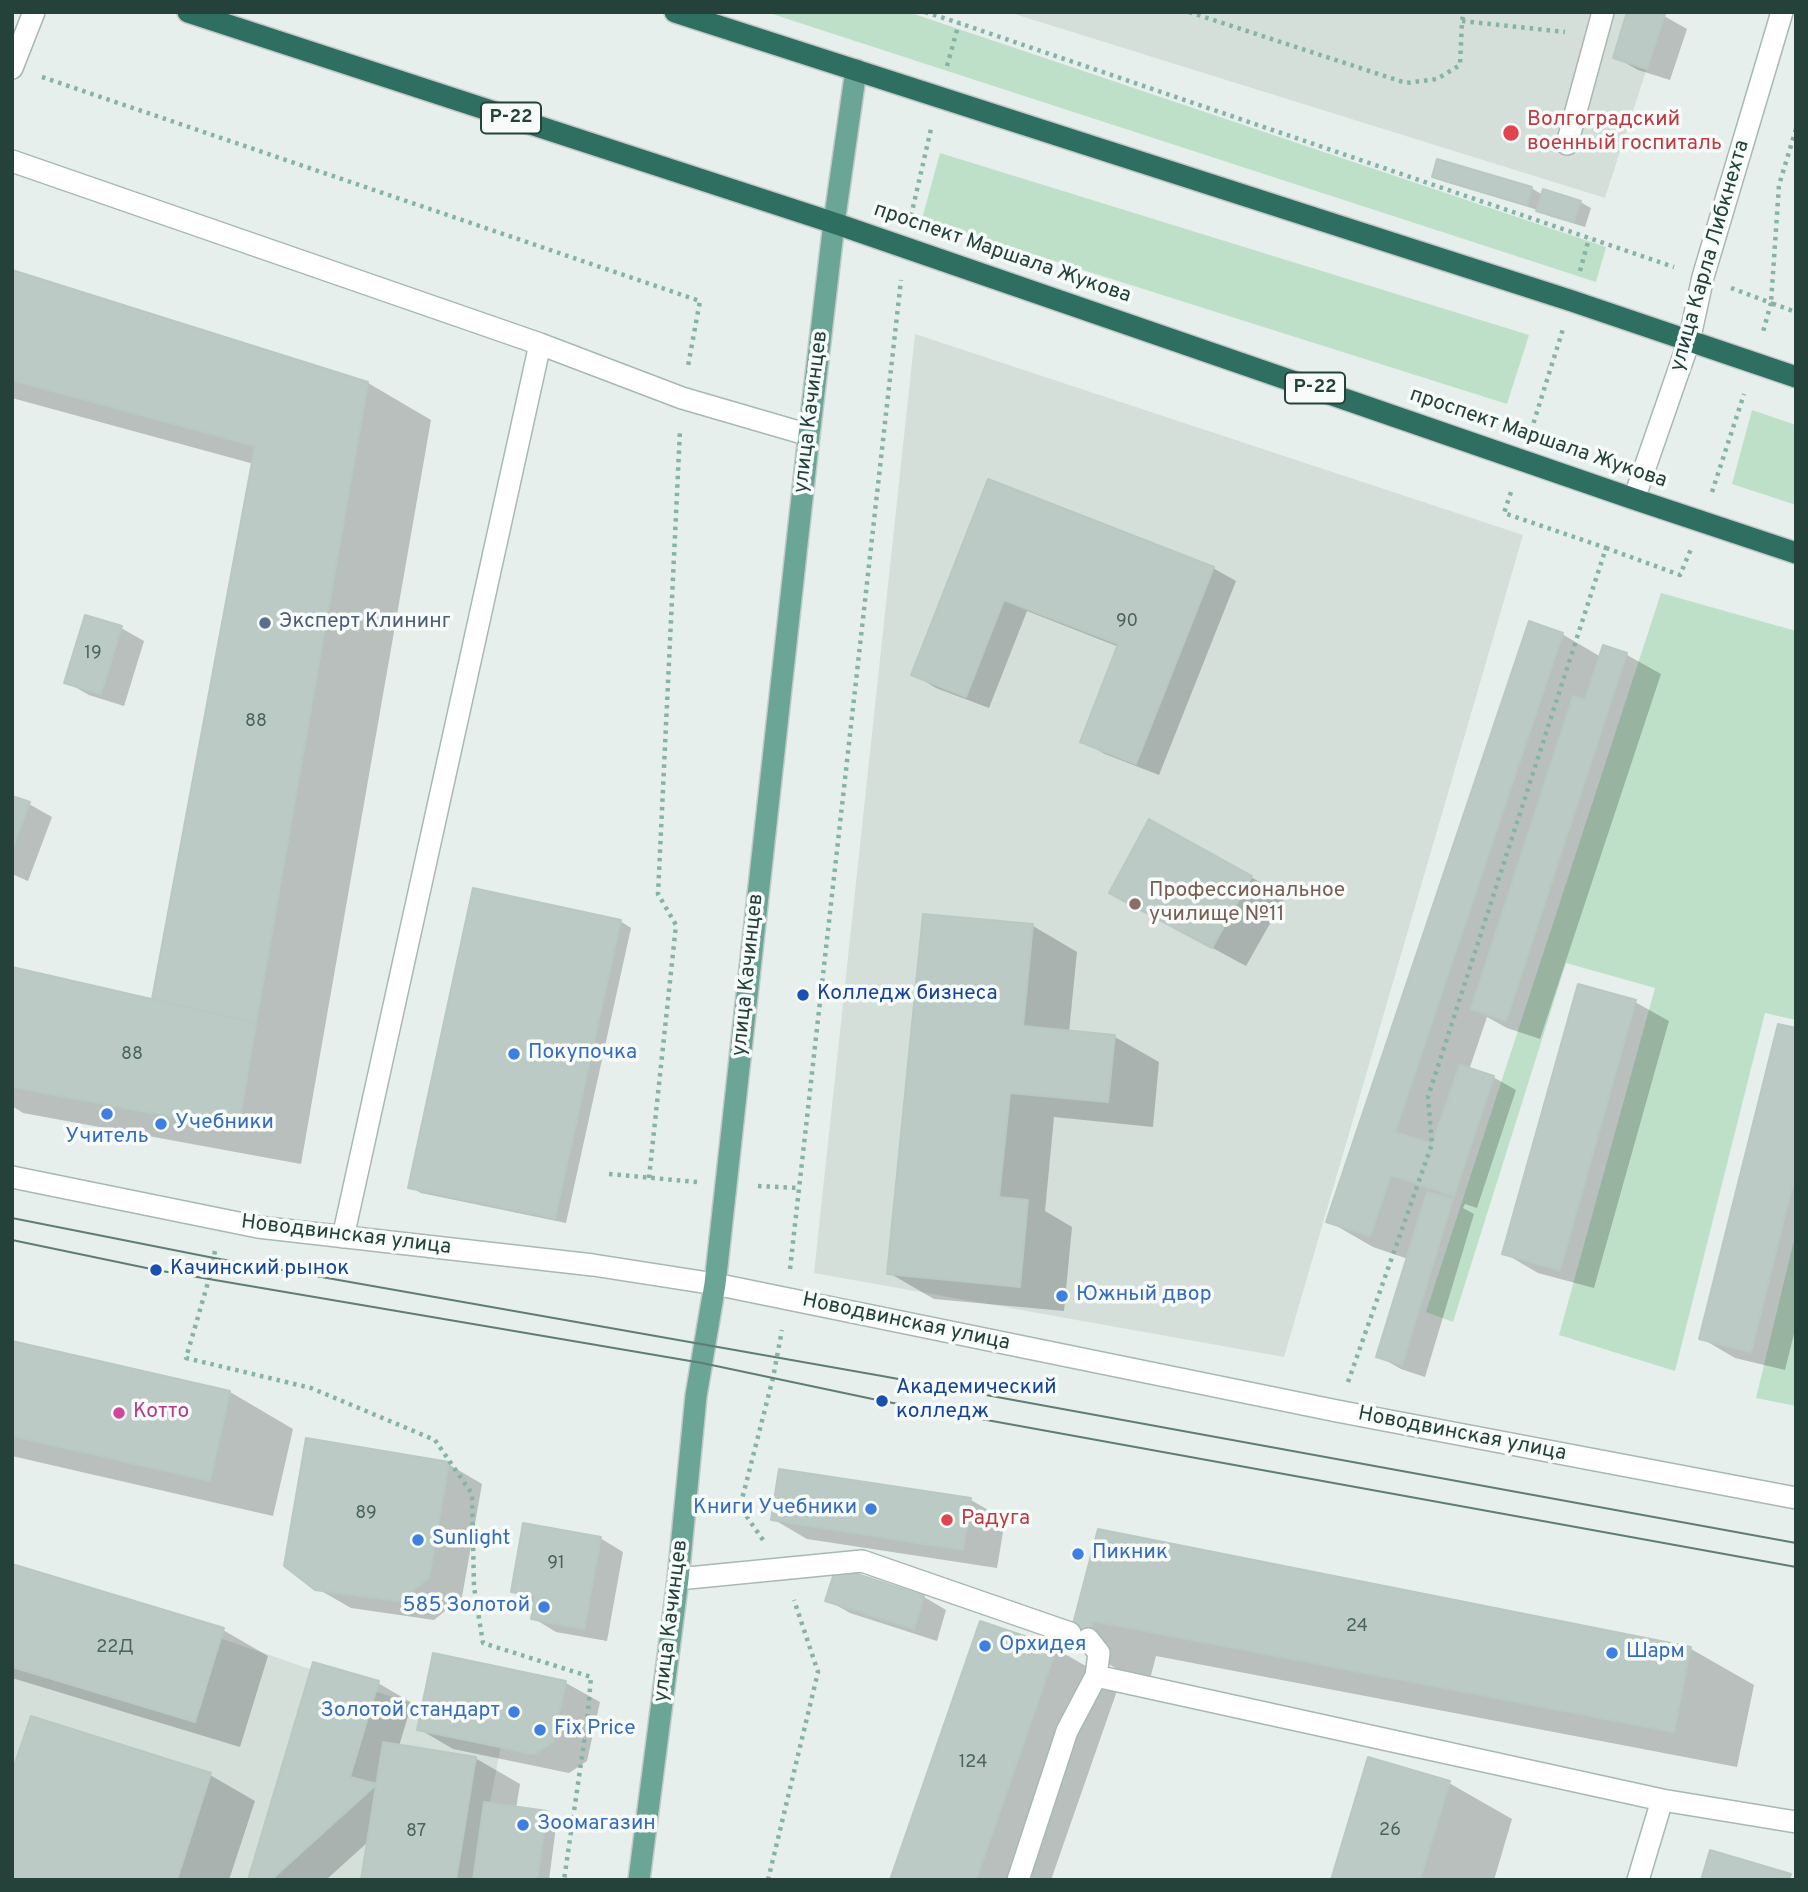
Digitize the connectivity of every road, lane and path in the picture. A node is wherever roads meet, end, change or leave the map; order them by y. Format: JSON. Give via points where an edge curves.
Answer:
{"nodes":[{"id":1,"x":34,"y":12,"type":"edge"},
{"id":2,"x":188,"y":12,"type":"edge"},
{"id":3,"x":675,"y":12,"type":"edge"},
{"id":4,"x":925,"y":12,"type":"edge"},
{"id":5,"x":1189,"y":12,"type":"edge"},
{"id":6,"x":1464,"y":12,"type":"edge"},
{"id":7,"x":1603,"y":12,"type":"edge"},
{"id":8,"x":1782,"y":12,"type":"edge"},
{"id":9,"x":1462,"y":21,"type":"junction"},
{"id":10,"x":959,"y":23,"type":"junction"},
{"id":11,"x":1596,"y":36,"type":"junction"},
{"id":12,"x":13,"y":67,"type":"edge"},
{"id":13,"x":856,"y":70,"type":"junction"},
{"id":14,"x":938,"y":97,"type":"junction"},
{"id":15,"x":1796,"y":129,"type":"edge"},
{"id":16,"x":1567,"y":144,"type":"dead end"},
{"id":17,"x":12,"y":161,"type":"edge"},
{"id":18,"x":834,"y":223,"type":"junction"},
{"id":19,"x":904,"y":247,"type":"junction"},
{"id":20,"x":1573,"y":301,"type":"junction"},
{"id":21,"x":1796,"y":312,"type":"edge"},
{"id":22,"x":1689,"y":341,"type":"junction"},
{"id":23,"x":540,"y":344,"type":"junction"},
{"id":24,"x":1796,"y":377,"type":"edge"},
{"id":25,"x":682,"y":398,"type":"junction"},
{"id":26,"x":809,"y":435,"type":"junction"},
{"id":27,"x":1522,"y":460,"type":"junction"},
{"id":28,"x":1634,"y":499,"type":"junction"},
{"id":29,"x":1796,"y":553,"type":"edge"},
{"id":30,"x":12,"y":1177,"type":"edge"},
{"id":31,"x":649,"y":1178,"type":"dead end"},
{"id":32,"x":222,"y":1219,"type":"junction"},
{"id":33,"x":343,"y":1237,"type":"junction"},
{"id":34,"x":715,"y":1284,"type":"junction"},
{"id":35,"x":787,"y":1299,"type":"junction"},
{"id":36,"x":1338,"y":1411,"type":"junction"},
{"id":37,"x":1796,"y":1498,"type":"edge"},
{"id":38,"x":678,"y":1579,"type":"junction"},
{"id":39,"x":1096,"y":1676,"type":"junction"},
{"id":40,"x":1662,"y":1801,"type":"junction"},
{"id":41,"x":1796,"y":1822,"type":"edge"},
{"id":42,"x":564,"y":1880,"type":"edge"},
{"id":43,"x":639,"y":1880,"type":"edge"},
{"id":44,"x":1018,"y":1880,"type":"edge"},
{"id":45,"x":1638,"y":1880,"type":"edge"}],
"edges":[{"from":1,"to":12,"type":"street"},
{"from":2,"to":18,"type":"highway","name":"проспект Маршала Жукова","number":"Р-22"},
{"from":3,"to":13,"type":"highway"},
{"from":4,"to":10,"type":"path"},
{"from":5,"to":9,"type":"path","via":[[1406,83],[1437,79],[1460,65]]},
{"from":6,"to":9,"type":"path"},
{"from":7,"to":11,"type":"street"},
{"from":8,"to":22,"type":"street","name":"улица Карла Либкнехта","via":[[1703,277]]},
{"from":9,"to":11,"type":"path"},
{"from":10,"to":14,"type":"path"},
{"from":10,"to":20,"type":"path","via":[[1589,237]]},
{"from":11,"to":16,"type":"street"},
{"from":12,"to":25,"type":"path","via":[[700,301]]},
{"from":13,"to":14,"type":"highway"},
{"from":13,"to":18,"type":"main road","name":"улица Качинцев"},
{"from":14,"to":19,"type":"path"},
{"from":14,"to":20,"type":"highway"},
{"from":15,"to":21,"type":"path","via":[[1779,185],[1771,303]]},
{"from":17,"to":23,"type":"street"},
{"from":18,"to":19,"type":"highway","name":"проспект Маршала Жукова","number":"Р-22"},
{"from":18,"to":26,"type":"main road","name":"улица Качинцев"},
{"from":19,"to":27,"type":"highway","name":"проспект Маршала Жукова","number":"Р-22"},
{"from":19,"to":35,"type":"path"},
{"from":20,"to":22,"type":"highway"},
{"from":20,"to":27,"type":"path"},
{"from":22,"to":24,"type":"highway"},
{"from":22,"to":28,"type":"street","name":"улица Карла Либкнехта"},
{"from":23,"to":25,"type":"street"},
{"from":23,"to":33,"type":"street"},
{"from":25,"to":26,"type":"street"},
{"from":25,"to":31,"type":"path","via":[[658,894],[676,925]]},
{"from":26,"to":34,"type":"main road","name":"улица Качинцев"},
{"from":27,"to":28,"type":"highway","name":"проспект Маршала Жукова","number":"Р-22"},
{"from":27,"to":36,"type":"path","via":[[1504,513],[1606,548],[1428,1097],[1432,1144]]},
{"from":28,"to":29,"type":"highway","name":"проспект Маршала Жукова","number":"Р-22"},
{"from":30,"to":32,"type":"street","name":"Новодвинская улица"},
{"from":32,"to":33,"type":"street","name":"Новодвинская улица"},
{"from":32,"to":42,"type":"path","via":[[186,1358],[312,1388],[435,1440],[472,1493],[474,1587],[483,1643],[592,1677]]},
{"from":33,"to":34,"type":"street","name":"Новодвинская улица","via":[[593,1265]]},
{"from":34,"to":35,"type":"street","name":"Новодвинская улица"},
{"from":34,"to":38,"type":"main road","name":"улица Качинцев","via":[[696,1396]]},
{"from":35,"to":36,"type":"street","name":"Новодвинская улица"},
{"from":36,"to":37,"type":"street","name":"Новодвинская улица"},
{"from":38,"to":39,"type":"street","via":[[862,1561],[1079,1636],[1099,1653]]},
{"from":38,"to":43,"type":"main road","name":"улица Качинцев"},
{"from":39,"to":40,"type":"street"},
{"from":39,"to":44,"type":"street","via":[[1067,1731]]},
{"from":40,"to":41,"type":"street"},
{"from":40,"to":45,"type":"street"}]}
